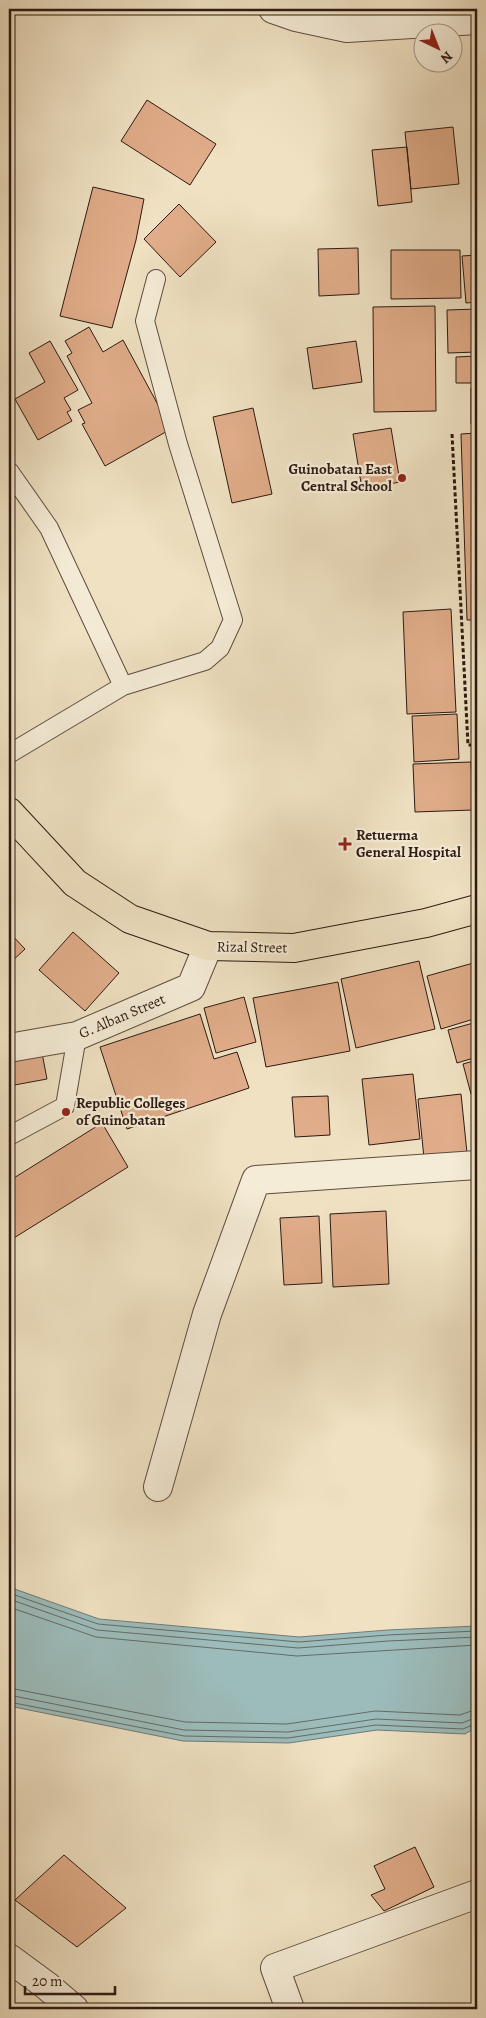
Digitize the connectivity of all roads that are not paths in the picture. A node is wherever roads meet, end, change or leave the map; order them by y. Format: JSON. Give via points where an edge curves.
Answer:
{"nodes":[{"id":1,"x":273,"y":9,"type":"edge"},
{"id":2,"x":477,"y":20,"type":"edge"},
{"id":3,"x":156,"y":279,"type":"dead end"},
{"id":4,"x":9,"y":471,"type":"edge"},
{"id":5,"x":123,"y":686,"type":"junction"},
{"id":6,"x":9,"y":754,"type":"edge"},
{"id":7,"x":9,"y":812,"type":"edge"},
{"id":8,"x":477,"y":909,"type":"edge"},
{"id":9,"x":208,"y":946,"type":"junction"},
{"id":10,"x":78,"y":1036,"type":"junction"},
{"id":11,"x":9,"y":1048,"type":"edge"},
{"id":12,"x":9,"y":1136,"type":"edge"},
{"id":13,"x":477,"y":1165,"type":"edge"},
{"id":14,"x":158,"y":1487,"type":"dead end"},
{"id":15,"x":477,"y":1894,"type":"edge"},
{"id":16,"x":9,"y":1958,"type":"edge"},
{"id":17,"x":74,"y":2009,"type":"edge"},
{"id":18,"x":290,"y":2009,"type":"edge"}],
"edges":[{"from":1,"to":2,"type":"street","via":[[348,28]]},
{"from":3,"to":5,"type":"lane","via":[[145,321],[178,444],[233,620],[220,648],[206,661]]},
{"from":4,"to":5,"type":"lane","via":[[49,528]]},
{"from":5,"to":6,"type":"lane"},
{"from":7,"to":9,"type":"main road","name":"Rizal Street","via":[[75,883],[130,918]]},
{"from":8,"to":9,"type":"main road","name":"Rizal Street","via":[[426,923],[294,948]]},
{"from":9,"to":10,"type":"street","name":"G. Alban Street","via":[[191,987]]},
{"from":10,"to":11,"type":"street","name":"G. Alban Street"},
{"from":10,"to":12,"type":"lane","via":[[65,1106]]},
{"from":13,"to":14,"type":"street","via":[[256,1180],[207,1314]]},
{"from":15,"to":18,"type":"street","via":[[275,1968]]},
{"from":16,"to":17,"type":"street"}]}
